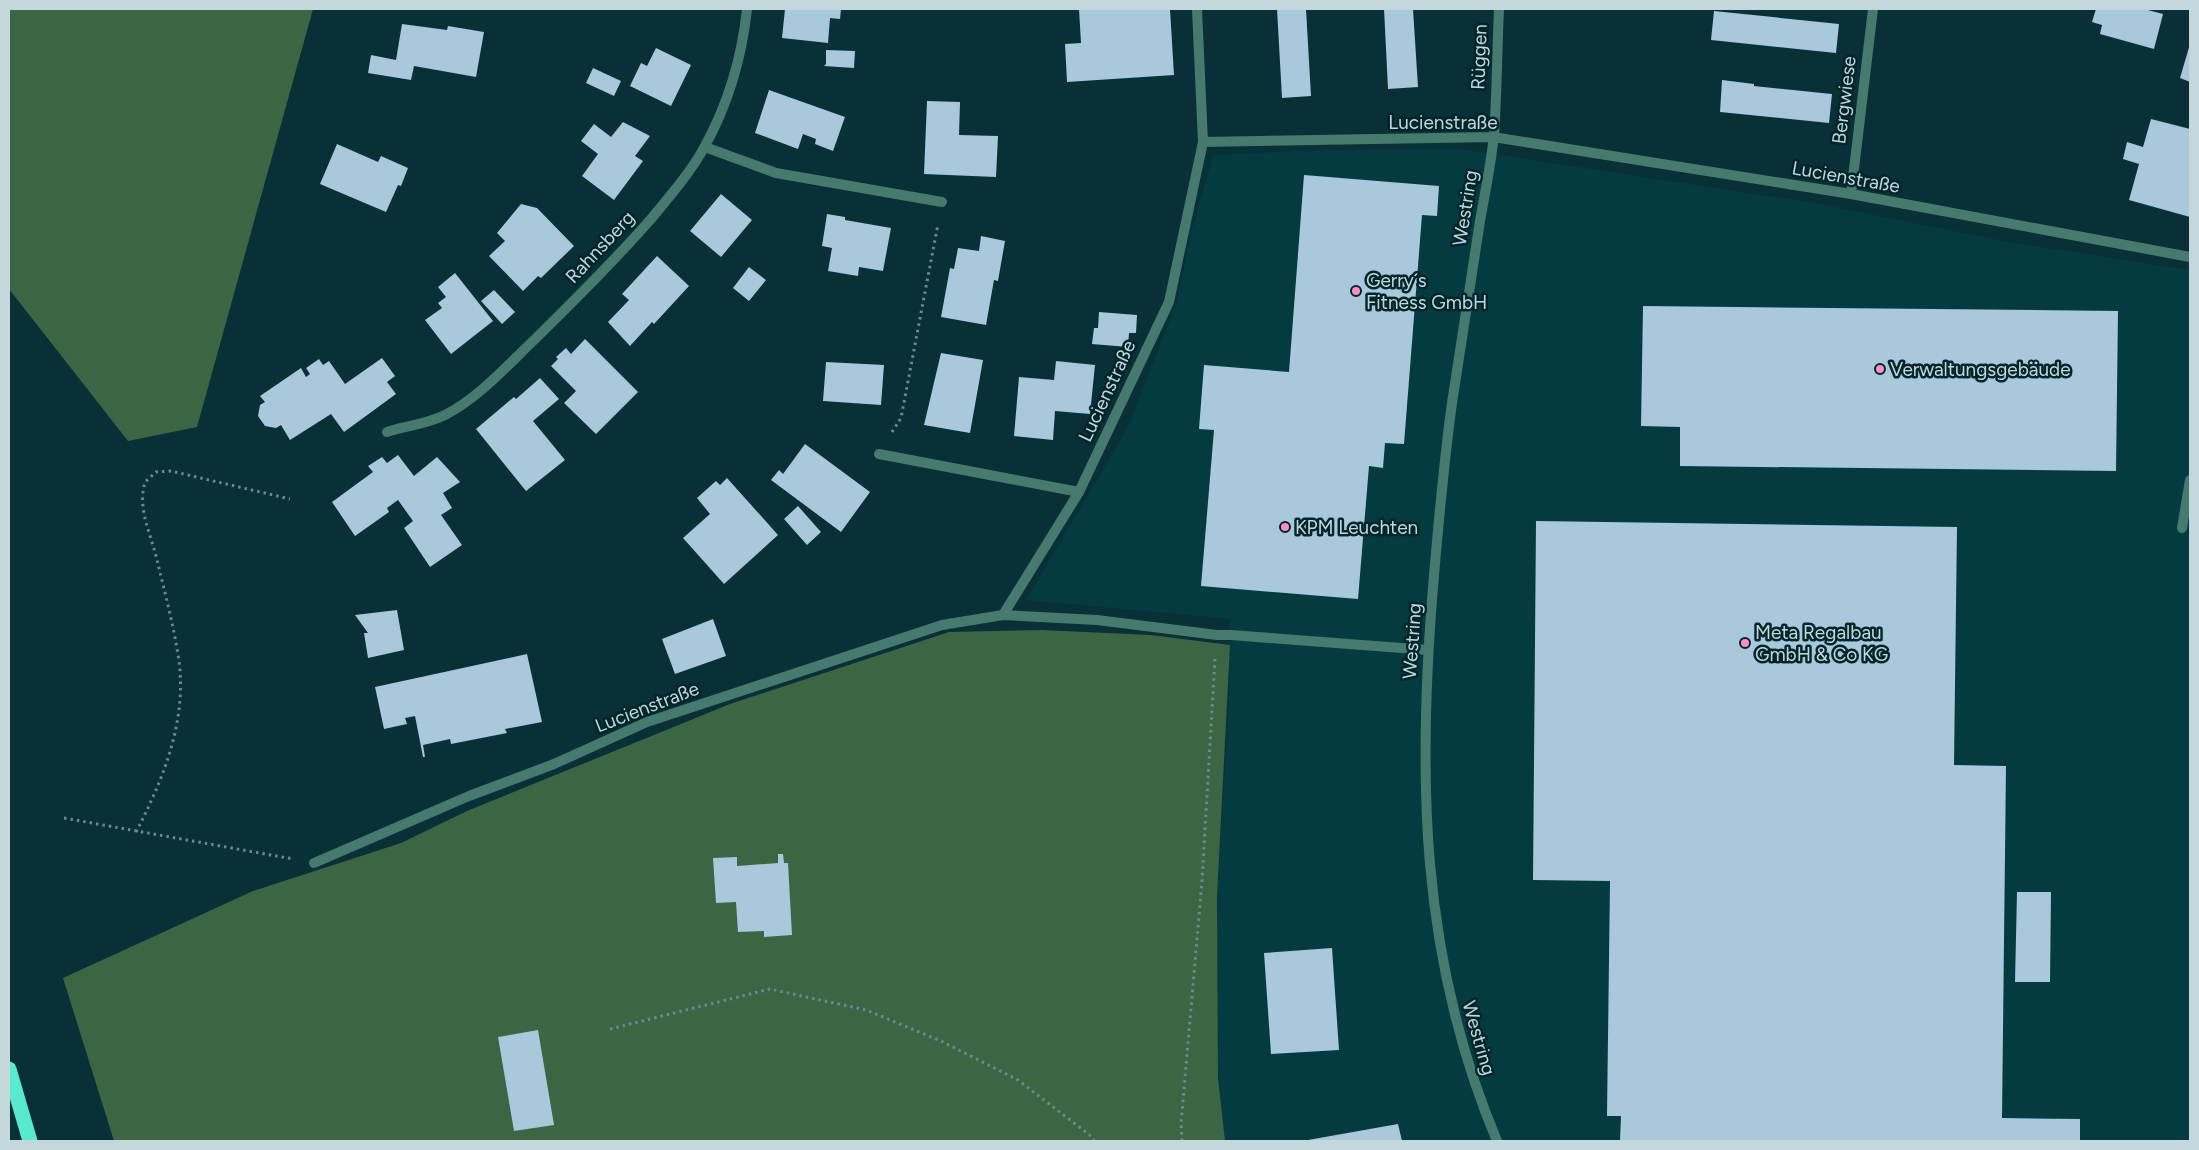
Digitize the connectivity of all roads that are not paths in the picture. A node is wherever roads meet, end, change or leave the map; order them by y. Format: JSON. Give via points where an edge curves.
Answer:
{"nodes":[{"id":1,"x":747,"y":9,"type":"edge"},
{"id":2,"x":1197,"y":9,"type":"edge"},
{"id":3,"x":1499,"y":9,"type":"edge"},
{"id":4,"x":1872,"y":9,"type":"edge"},
{"id":5,"x":1494,"y":137,"type":"junction"},
{"id":6,"x":1203,"y":142,"type":"junction"},
{"id":7,"x":705,"y":147,"type":"junction"},
{"id":8,"x":1851,"y":194,"type":"junction"},
{"id":9,"x":942,"y":202,"type":"road end"},
{"id":10,"x":2190,"y":257,"type":"edge"},
{"id":11,"x":387,"y":432,"type":"dead end"},
{"id":12,"x":879,"y":454,"type":"dead end"},
{"id":13,"x":2190,"y":480,"type":"edge"},
{"id":14,"x":1079,"y":492,"type":"junction"},
{"id":15,"x":2182,"y":528,"type":"dead end"},
{"id":16,"x":1003,"y":615,"type":"junction"},
{"id":17,"x":1428,"y":650,"type":"junction"},
{"id":18,"x":314,"y":862,"type":"road end"},
{"id":19,"x":9,"y":1069,"type":"edge"},
{"id":20,"x":30,"y":1141,"type":"edge"},
{"id":21,"x":1497,"y":1141,"type":"edge"}],
"edges":[{"from":1,"to":7,"type":"street","name":"Rahnsberg","via":[[732,83]]},
{"from":2,"to":6,"type":"street"},
{"from":3,"to":5,"type":"street","name":"Rüggen"},
{"from":4,"to":8,"type":"street","name":"Bergwiese"},
{"from":5,"to":6,"type":"street","name":"Lucienstraße"},
{"from":5,"to":8,"type":"street","name":"Lucienstraße"},
{"from":5,"to":17,"type":"street","name":"Westring","via":[[1452,405]]},
{"from":6,"to":14,"type":"street","name":"Lucienstraße","via":[[1169,302]]},
{"from":7,"to":9,"type":"street","via":[[776,173]]},
{"from":7,"to":11,"type":"street","name":"Rahnsberg","via":[[666,201],[628,245],[516,358],[472,397],[446,414]]},
{"from":8,"to":10,"type":"street","name":"Lucienstraße"},
{"from":12,"to":14,"type":"street"},
{"from":13,"to":15,"type":"street"},
{"from":14,"to":16,"type":"street","name":"Lucienstraße"},
{"from":16,"to":17,"type":"street","name":"Lucienstraße","via":[[1097,620],[1217,635]]},
{"from":16,"to":18,"type":"street","name":"Lucienstraße","via":[[942,625],[647,722],[554,764],[469,796]]},
{"from":17,"to":21,"type":"street","name":"Westring","via":[[1424,776],[1436,922],[1461,1043],[1475,1089]]},
{"from":19,"to":20,"type":"highway"}]}
